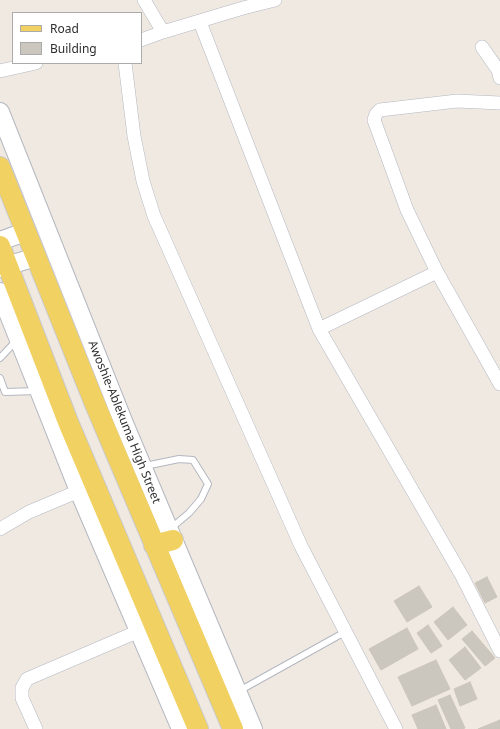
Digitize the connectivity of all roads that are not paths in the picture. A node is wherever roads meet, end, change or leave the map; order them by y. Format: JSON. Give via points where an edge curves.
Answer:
{"nodes":[{"id":1,"x":144,"y":0,"type":"edge"},
{"id":2,"x":275,"y":0,"type":"edge"},
{"id":3,"x":200,"y":22,"type":"junction"},
{"id":4,"x":163,"y":32,"type":"junction"},
{"id":5,"x":142,"y":40,"type":"edge"},
{"id":6,"x":482,"y":47,"type":"dead end"},
{"id":7,"x":32,"y":64,"type":"edge"},
{"id":8,"x":125,"y":64,"type":"edge"},
{"id":9,"x":0,"y":71,"type":"edge"},
{"id":10,"x":500,"y":78,"type":"edge"},
{"id":11,"x":500,"y":103,"type":"edge"},
{"id":12,"x":0,"y":112,"type":"edge"},
{"id":13,"x":0,"y":167,"type":"edge"},
{"id":14,"x":26,"y":232,"type":"junction"},
{"id":15,"x":0,"y":241,"type":"edge"},
{"id":16,"x":0,"y":246,"type":"edge"},
{"id":17,"x":36,"y":257,"type":"junction"},
{"id":18,"x":4,"y":267,"type":"edge"},
{"id":19,"x":437,"y":272,"type":"junction"},
{"id":20,"x":0,"y":292,"type":"edge"},
{"id":21,"x":3,"y":306,"type":"edge"},
{"id":22,"x":319,"y":329,"type":"junction"},
{"id":23,"x":18,"y":338,"type":"junction"},
{"id":24,"x":0,"y":358,"type":"edge"},
{"id":25,"x":0,"y":378,"type":"edge"},
{"id":26,"x":500,"y":384,"type":"edge"},
{"id":27,"x":39,"y":391,"type":"junction"},
{"id":28,"x":142,"y":466,"type":"junction"},
{"id":29,"x":79,"y":491,"type":"junction"},
{"id":30,"x":0,"y":530,"type":"edge"},
{"id":31,"x":171,"y":535,"type":"junction"},
{"id":32,"x":154,"y":545,"type":"junction"},
{"id":33,"x":140,"y":631,"type":"junction"},
{"id":34,"x":345,"y":632,"type":"junction"},
{"id":35,"x":500,"y":651,"type":"edge"},
{"id":36,"x":238,"y":692,"type":"junction"},
{"id":37,"x":176,"y":696,"type":"junction"},
{"id":38,"x":36,"y":729,"type":"edge"},
{"id":39,"x":181,"y":729,"type":"edge"},
{"id":40,"x":198,"y":729,"type":"edge"},
{"id":41,"x":233,"y":729,"type":"edge"},
{"id":42,"x":253,"y":729,"type":"edge"},
{"id":43,"x":396,"y":729,"type":"edge"}],
"edges":[{"from":1,"to":4,"type":"street"},
{"from":2,"to":3,"type":"street"},
{"from":3,"to":4,"type":"street"},
{"from":3,"to":22,"type":"street"},
{"from":4,"to":5,"type":"street"},
{"from":6,"to":10,"type":"street","via":[[498,70]]},
{"from":7,"to":9,"type":"street"},
{"from":8,"to":34,"type":"street","via":[[134,136],[143,181],[154,216],[301,546]]},
{"from":11,"to":19,"type":"street","via":[[457,101],[380,110],[376,114],[374,120],[407,210]]},
{"from":12,"to":28,"type":"street","name":"Awoshie-Ablekuma High Street"},
{"from":13,"to":14,"type":"main road","name":"Awoshie-Ablekuma High Street"},
{"from":14,"to":15,"type":"street"},
{"from":14,"to":17,"type":"main road","name":"Awoshie-Ablekuma High Street"},
{"from":16,"to":18,"type":"main road"},
{"from":17,"to":18,"type":"street"},
{"from":17,"to":32,"type":"main road","name":"Awoshie-Ablekuma High Street"},
{"from":18,"to":37,"type":"main road"},
{"from":19,"to":22,"type":"street"},
{"from":19,"to":26,"type":"street"},
{"from":20,"to":21,"type":"street"},
{"from":21,"to":23,"type":"street"},
{"from":22,"to":35,"type":"street","via":[[462,576]]},
{"from":23,"to":24,"type":"lane"},
{"from":23,"to":27,"type":"street"},
{"from":25,"to":27,"type":"lane","via":[[5,392]]},
{"from":27,"to":29,"type":"street"},
{"from":28,"to":31,"type":"street","name":"Awoshie-Ablekuma High Street"},
{"from":28,"to":31,"type":"lane","via":[[179,459],[193,460],[208,484],[201,499]]},
{"from":29,"to":30,"type":"street","via":[[29,512]]},
{"from":29,"to":33,"type":"street"},
{"from":31,"to":32,"type":"main road"},
{"from":31,"to":36,"type":"street","name":"Awoshie-Ablekuma High Street"},
{"from":32,"to":41,"type":"main road","name":"Awoshie-Ablekuma High Street"},
{"from":33,"to":37,"type":"street"},
{"from":33,"to":38,"type":"street","via":[[27,679],[22,688],[22,698]]},
{"from":34,"to":36,"type":"lane"},
{"from":34,"to":43,"type":"street"},
{"from":36,"to":42,"type":"street","name":"Awoshie-Ablekuma High Street"},
{"from":37,"to":39,"type":"street"},
{"from":37,"to":40,"type":"main road"}]}
